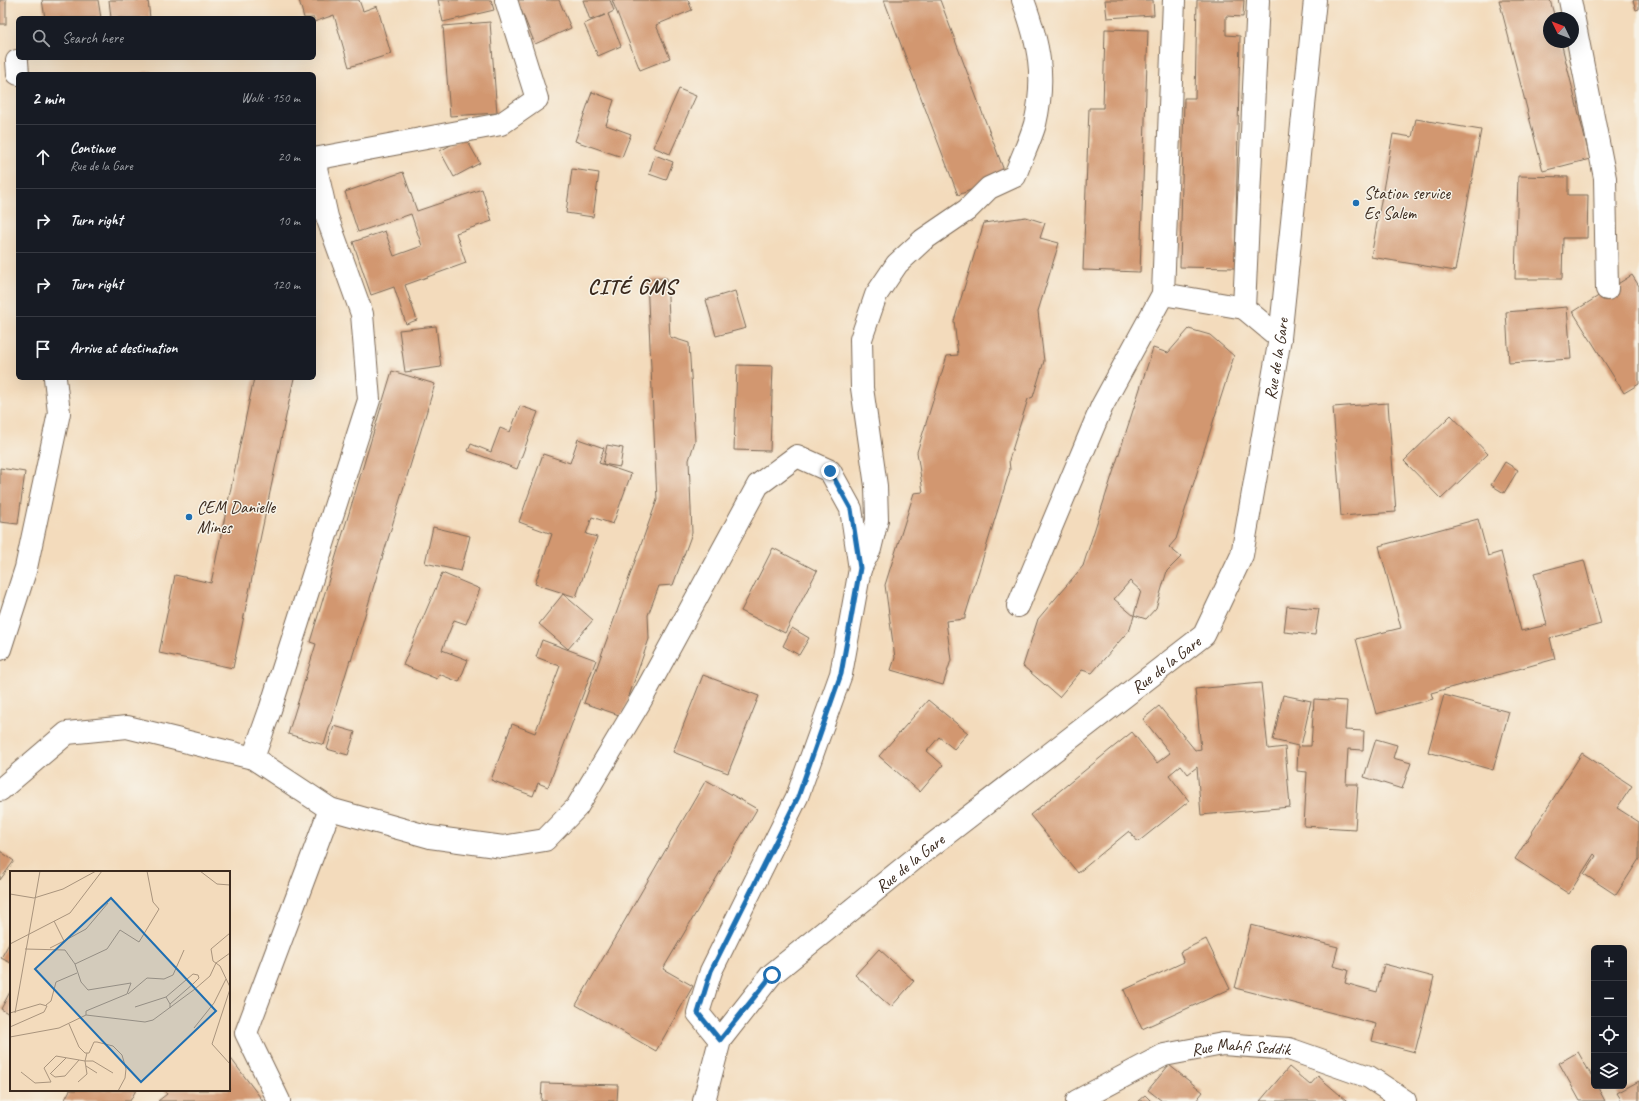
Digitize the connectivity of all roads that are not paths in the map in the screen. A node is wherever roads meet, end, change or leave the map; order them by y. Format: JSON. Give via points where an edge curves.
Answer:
{"nodes":[{"id":1,"x":506,"y":0,"type":"edge"},
{"id":2,"x":1023,"y":0,"type":"edge"},
{"id":3,"x":1174,"y":0,"type":"edge"},
{"id":4,"x":1258,"y":0,"type":"edge"},
{"id":5,"x":1315,"y":0,"type":"edge"},
{"id":6,"x":1570,"y":0,"type":"edge"},
{"id":7,"x":316,"y":159,"type":"edge"},
{"id":8,"x":316,"y":168,"type":"edge"},
{"id":9,"x":1607,"y":289,"type":"dead end"},
{"id":10,"x":1163,"y":294,"type":"junction"},
{"id":11,"x":1244,"y":308,"type":"junction"},
{"id":12,"x":1280,"y":338,"type":"junction"},
{"id":13,"x":55,"y":380,"type":"edge"},
{"id":14,"x":860,"y":568,"type":"junction"},
{"id":15,"x":1018,"y":606,"type":"dead end"},
{"id":16,"x":0,"y":649,"type":"edge"},
{"id":17,"x":253,"y":758,"type":"junction"},
{"id":18,"x":0,"y":790,"type":"edge"},
{"id":19,"x":330,"y":810,"type":"junction"},
{"id":20,"x":720,"y":1040,"type":"junction"},
{"id":21,"x":280,"y":1101,"type":"edge"},
{"id":22,"x":704,"y":1101,"type":"edge"},
{"id":23,"x":1077,"y":1101,"type":"edge"},
{"id":24,"x":1405,"y":1101,"type":"edge"}],
"edges":[{"from":1,"to":7,"type":"street","via":[[537,99],[501,124]]},
{"from":2,"to":14,"type":"street","via":[[1035,33],[1041,76],[1034,124],[1015,176],[989,188],[967,210],[923,240],[897,264],[876,295],[862,339],[862,388],[876,486],[877,520],[870,549]]},
{"from":3,"to":10,"type":"street"},
{"from":4,"to":11,"type":"street"},
{"from":5,"to":12,"type":"street","name":"Rue de la Gare"},
{"from":6,"to":9,"type":"street","via":[[1605,178]]},
{"from":8,"to":17,"type":"street","via":[[327,217],[362,314],[369,400]]},
{"from":10,"to":11,"type":"street"},
{"from":10,"to":15,"type":"street","via":[[1102,406]]},
{"from":11,"to":12,"type":"street"},
{"from":12,"to":20,"type":"street","name":"Rue de la Gare","via":[[1242,555],[1204,635],[929,848],[772,975]]},
{"from":13,"to":16,"type":"street","via":[[59,413],[26,568]]},
{"from":14,"to":19,"type":"street","via":[[851,509],[830,471],[797,456],[758,485],[633,714],[577,807],[545,840],[503,847],[430,838]]},
{"from":14,"to":20,"type":"street","via":[[841,674],[798,797],[711,971],[698,1013]]},
{"from":17,"to":18,"type":"street","via":[[127,727],[67,733]]},
{"from":17,"to":19,"type":"street"},
{"from":19,"to":21,"type":"street","via":[[246,1033]]},
{"from":20,"to":22,"type":"street","name":"Rue de la Gare"},
{"from":23,"to":24,"type":"street","name":"Rue Mahfi Seddik","via":[[1164,1055],[1223,1044],[1289,1049],[1369,1076]]}]}
